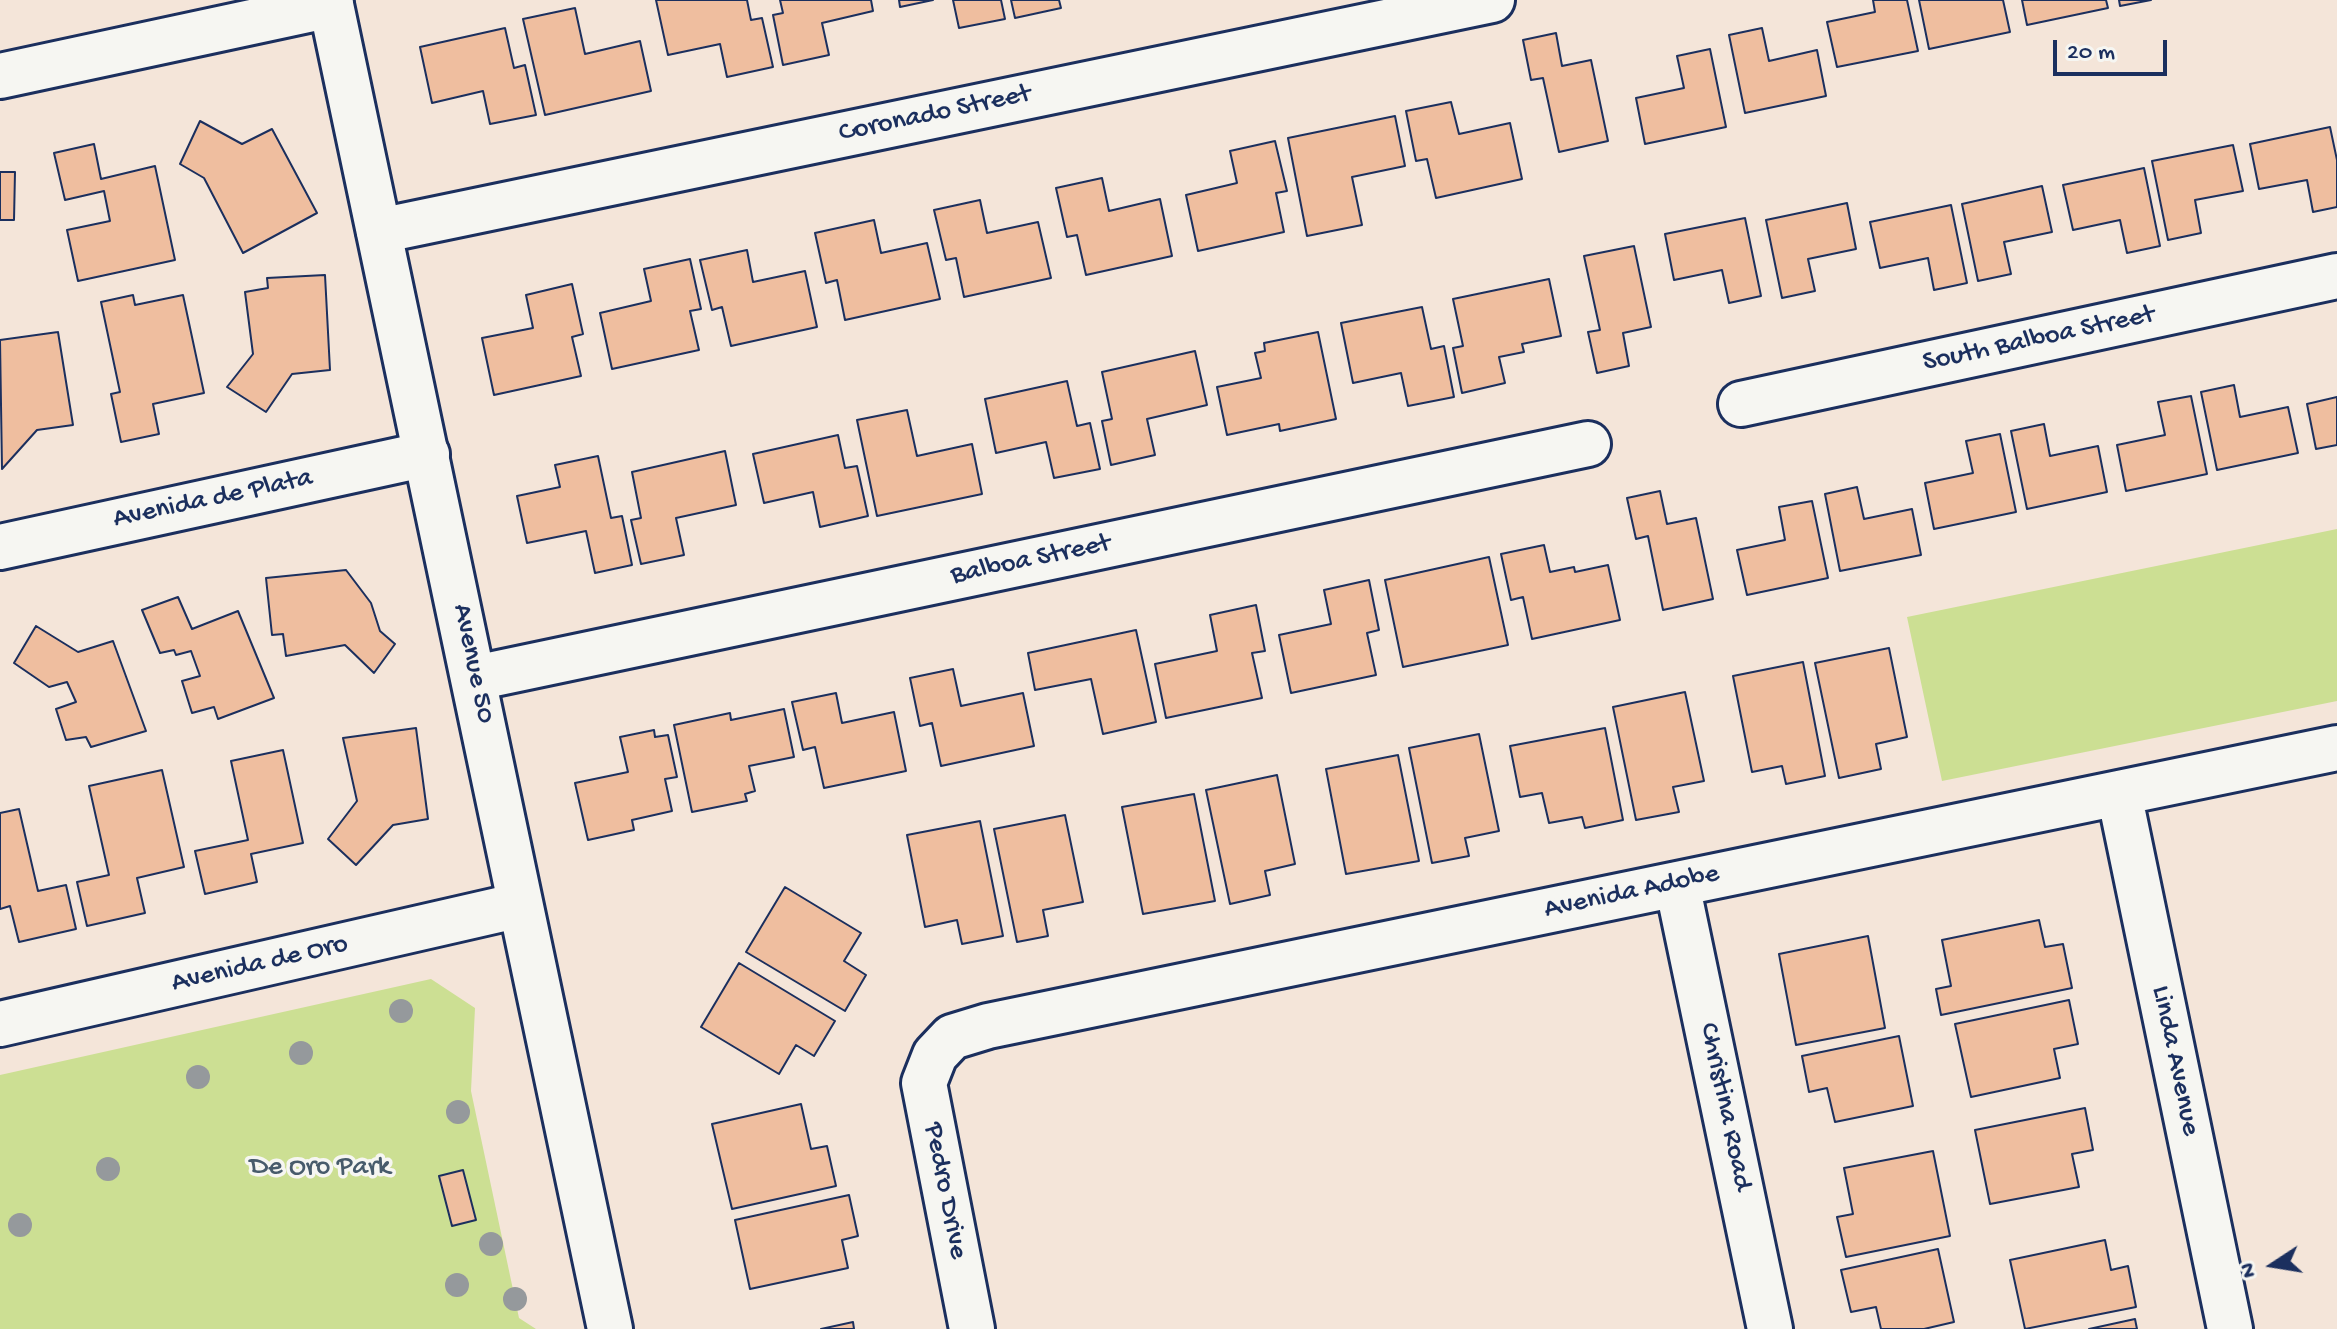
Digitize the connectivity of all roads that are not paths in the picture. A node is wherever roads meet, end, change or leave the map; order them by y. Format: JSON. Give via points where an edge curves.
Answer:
{"nodes":[{"id":1,"x":1492,"y":0,"type":"edge"},
{"id":2,"x":330,"y":2,"type":"edge"},
{"id":3,"x":0,"y":76,"type":"edge"},
{"id":4,"x":379,"y":231,"type":"junction"},
{"id":5,"x":2337,"y":276,"type":"edge"},
{"id":6,"x":1741,"y":404,"type":"dead end"},
{"id":7,"x":1588,"y":444,"type":"dead end"},
{"id":8,"x":427,"y":454,"type":"junction"},
{"id":9,"x":0,"y":547,"type":"edge"},
{"id":10,"x":475,"y":678,"type":"junction"},
{"id":11,"x":2337,"y":748,"type":"edge"},
{"id":12,"x":2119,"y":793,"type":"junction"},
{"id":13,"x":1677,"y":884,"type":"junction"},
{"id":14,"x":520,"y":905,"type":"junction"},
{"id":15,"x":0,"y":1024,"type":"edge"},
{"id":16,"x":935,"y":1055,"type":"joint"},
{"id":17,"x":1761,"y":1327,"type":"edge"},
{"id":18,"x":610,"y":1329,"type":"edge"},
{"id":19,"x":972,"y":1329,"type":"edge"},
{"id":20,"x":2230,"y":1329,"type":"edge"}],
"edges":[{"from":1,"to":4,"type":"street","name":"Coronado Street"},
{"from":2,"to":3,"type":"street"},
{"from":2,"to":4,"type":"street","name":"Avenue 50"},
{"from":4,"to":8,"type":"street","name":"Avenue 50"},
{"from":5,"to":6,"type":"street","name":"South Balboa Street"},
{"from":7,"to":10,"type":"street","name":"Balboa Street"},
{"from":8,"to":9,"type":"street","name":"Avenida de Plata"},
{"from":8,"to":10,"type":"street","name":"Avenue 50"},
{"from":10,"to":14,"type":"street","name":"Avenue 50"},
{"from":11,"to":12,"type":"street","name":"Avenida Adobe"},
{"from":12,"to":13,"type":"street","name":"Avenida Adobe"},
{"from":12,"to":20,"type":"street","name":"Linda Avenue"},
{"from":13,"to":16,"type":"street","name":"Avenida Adobe","via":[[988,1026],[952,1037]]},
{"from":13,"to":17,"type":"street","name":"Christina Road"},
{"from":14,"to":15,"type":"street","name":"Avenida de Oro"},
{"from":14,"to":18,"type":"street","name":"Avenue 50"},
{"from":16,"to":19,"type":"street","name":"Pedro Drive","via":[[924,1083]]}]}
